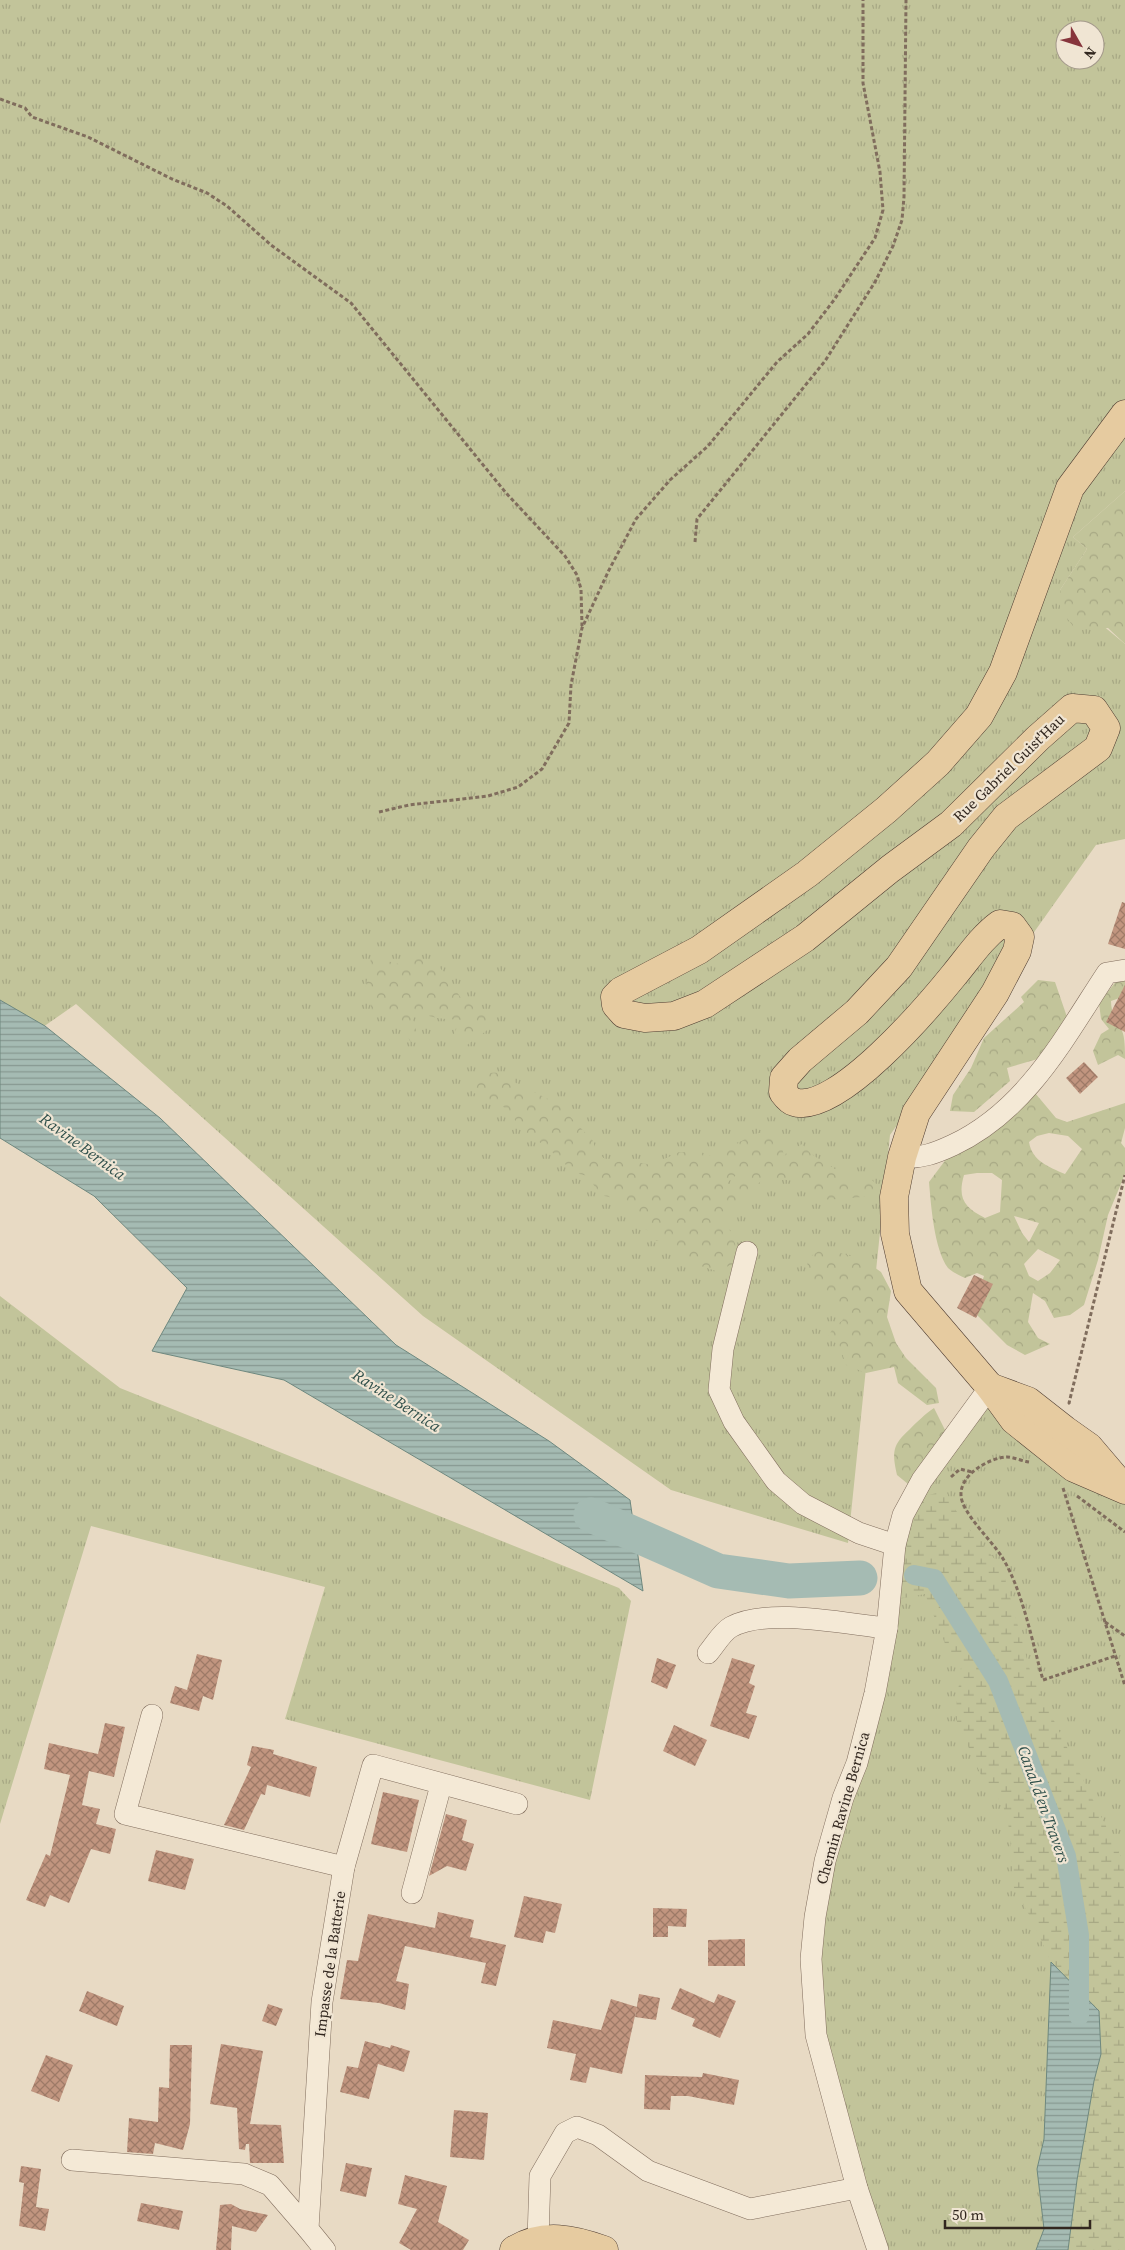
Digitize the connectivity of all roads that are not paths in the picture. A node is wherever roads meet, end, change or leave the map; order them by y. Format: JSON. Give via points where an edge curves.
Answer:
{"nodes":[{"id":1,"x":1125,"y":414,"type":"edge"},
{"id":2,"x":1125,"y":970,"type":"edge"},
{"id":3,"x":902,"y":1157,"type":"junction"},
{"id":4,"x":747,"y":1252,"type":"dead end"},
{"id":5,"x":990,"y":1387,"type":"junction"},
{"id":6,"x":1125,"y":1490,"type":"edge"},
{"id":7,"x":895,"y":1545,"type":"junction"},
{"id":8,"x":887,"y":1628,"type":"junction"},
{"id":9,"x":708,"y":1653,"type":"dead end"},
{"id":10,"x":152,"y":1715,"type":"dead end"},
{"id":11,"x":441,"y":1785,"type":"junction"},
{"id":12,"x":517,"y":1804,"type":"dead end"},
{"id":13,"x":344,"y":1867,"type":"junction"},
{"id":14,"x":412,"y":1893,"type":"dead end"},
{"id":15,"x":72,"y":2160,"type":"dead end"},
{"id":16,"x":857,"y":2188,"type":"junction"},
{"id":17,"x":308,"y":2229,"type":"junction"},
{"id":18,"x":526,"y":2245,"type":"edge"},
{"id":19,"x":325,"y":2250,"type":"edge"},
{"id":20,"x":604,"y":2250,"type":"edge"},
{"id":21,"x":878,"y":2250,"type":"edge"}],
"edges":[{"from":1,"to":3,"type":"main road","name":"Rue Gabriel Guist'Hau","via":[[1070,488],[1003,672],[973,723],[938,763],[807,874],[699,950],[615,997],[616,1005],[624,1014],[644,1018],[674,1016],[705,1004],[805,938],[890,868],[951,824],[1072,708],[1094,710],[1106,728],[1098,748],[1006,818],[981,848],[899,967],[857,1012],[800,1060],[784,1078],[783,1092],[792,1102],[806,1104],[830,1095],[869,1067],[901,1035],[985,935],[1000,924],[1012,926],[1020,937],[1017,951],[995,993],[916,1113]]},
{"from":2,"to":3,"type":"street","via":[[1107,973],[1056,1053],[1004,1113],[969,1138],[938,1153]]},
{"from":3,"to":5,"type":"main road","name":"Rue Gabriel Guist'Hau","via":[[894,1197],[895,1234],[908,1291]]},
{"from":4,"to":7,"type":"street","via":[[723,1349],[719,1390],[734,1422],[776,1482],[803,1504],[859,1533]]},
{"from":5,"to":6,"type":"main road","name":"Rue Gabriel Guist'Hau","via":[[1028,1401],[1089,1447]]},
{"from":5,"to":6,"type":"main road","via":[[1014,1420],[1033,1437],[1074,1468]]},
{"from":5,"to":7,"type":"street","name":"Chemin Ravine Bernica","via":[[910,1500]]},
{"from":7,"to":8,"type":"street","name":"Chemin Ravine Bernica"},
{"from":8,"to":9,"type":"street","via":[[775,1617],[750,1618],[729,1628]]},
{"from":8,"to":16,"type":"street","name":"Chemin Ravine Bernica","via":[[857,1762],[825,1861],[814,1917],[811,1959],[816,2035]]},
{"from":10,"to":13,"type":"street","via":[[125,1814]]},
{"from":11,"to":12,"type":"street"},
{"from":11,"to":13,"type":"street","name":"Impasse de la Batterie","via":[[373,1765]]},
{"from":11,"to":14,"type":"street"},
{"from":13,"to":17,"type":"street","name":"Impasse de la Batterie","via":[[322,2002]]},
{"from":15,"to":17,"type":"street","via":[[244,2174],[270,2185]]},
{"from":16,"to":18,"type":"street","via":[[750,2208],[648,2171],[598,2135],[578,2127],[565,2133],[540,2176]]},
{"from":16,"to":21,"type":"street","name":"Chemin Ravine Bernica"},
{"from":17,"to":19,"type":"street"},
{"from":18,"to":20,"type":"main road","via":[[549,2238],[579,2241]]}]}
